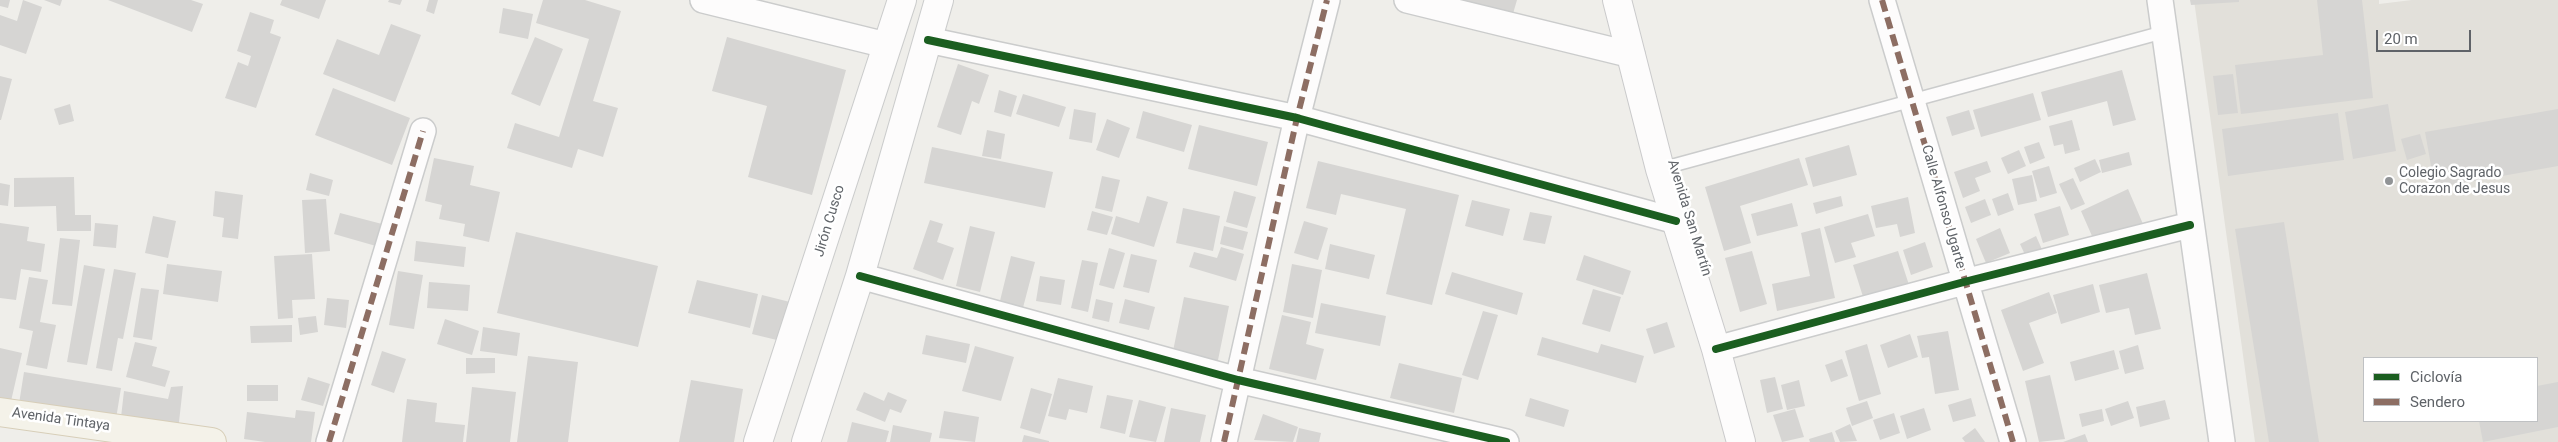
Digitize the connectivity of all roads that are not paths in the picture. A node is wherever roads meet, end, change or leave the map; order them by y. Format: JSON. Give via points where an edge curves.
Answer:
{"nodes":[{"id":1,"x":703,"y":0,"type":"edge"},
{"id":2,"x":902,"y":0,"type":"edge"},
{"id":3,"x":939,"y":0,"type":"edge"},
{"id":4,"x":1327,"y":0,"type":"edge"},
{"id":5,"x":1407,"y":0,"type":"edge"},
{"id":6,"x":1617,"y":0,"type":"edge"},
{"id":7,"x":1882,"y":0,"type":"edge"},
{"id":8,"x":2160,"y":0,"type":"edge"},
{"id":9,"x":2164,"y":32,"type":"junction"},
{"id":10,"x":928,"y":40,"type":"junction"},
{"id":11,"x":886,"y":45,"type":"junction"},
{"id":12,"x":1632,"y":55,"type":"junction"},
{"id":13,"x":1913,"y":102,"type":"junction"},
{"id":14,"x":1297,"y":118,"type":"junction"},
{"id":15,"x":424,"y":131,"type":"dead end"},
{"id":16,"x":1660,"y":169,"type":"junction"},
{"id":17,"x":1676,"y":221,"type":"junction"},
{"id":18,"x":2190,"y":225,"type":"junction"},
{"id":19,"x":860,"y":276,"type":"junction"},
{"id":20,"x":1964,"y":282,"type":"junction"},
{"id":21,"x":1716,"y":349,"type":"junction"},
{"id":22,"x":1238,"y":380,"type":"junction"},
{"id":23,"x":0,"y":412,"type":"edge"},
{"id":24,"x":160,"y":438,"type":"edge"},
{"id":25,"x":212,"y":442,"type":"edge"},
{"id":26,"x":329,"y":442,"type":"edge"},
{"id":27,"x":758,"y":442,"type":"edge"},
{"id":28,"x":806,"y":442,"type":"edge"},
{"id":29,"x":1224,"y":442,"type":"edge"},
{"id":30,"x":1506,"y":442,"type":"edge"},
{"id":31,"x":1741,"y":442,"type":"edge"},
{"id":32,"x":2013,"y":442,"type":"edge"},
{"id":33,"x":2222,"y":442,"type":"edge"}],
"edges":[{"from":1,"to":11,"type":"street"},
{"from":2,"to":11,"type":"street","name":"Jirón Cusco"},
{"from":3,"to":10,"type":"street"},
{"from":4,"to":14,"type":"street"},
{"from":5,"to":12,"type":"street"},
{"from":6,"to":12,"type":"street","name":"Avenida San Martín"},
{"from":7,"to":13,"type":"street","name":"Calle Alfonso Ugarte"},
{"from":8,"to":9,"type":"street"},
{"from":9,"to":13,"type":"lane"},
{"from":9,"to":18,"type":"street"},
{"from":10,"to":14,"type":"street"},
{"from":10,"to":19,"type":"street"},
{"from":11,"to":27,"type":"street","name":"Jirón Cusco"},
{"from":12,"to":16,"type":"street","name":"Avenida San Martín"},
{"from":13,"to":16,"type":"lane"},
{"from":13,"to":20,"type":"street","name":"Calle Alfonso Ugarte"},
{"from":14,"to":17,"type":"street"},
{"from":14,"to":22,"type":"street"},
{"from":15,"to":26,"type":"street"},
{"from":16,"to":17,"type":"street","name":"Avenida San Martín"},
{"from":17,"to":21,"type":"street","name":"Avenida San Martín"},
{"from":18,"to":20,"type":"street"},
{"from":18,"to":33,"type":"street"},
{"from":19,"to":22,"type":"street"},
{"from":19,"to":28,"type":"street"},
{"from":20,"to":21,"type":"street"},
{"from":20,"to":32,"type":"street","name":"Calle Alfonso Ugarte"},
{"from":21,"to":31,"type":"street","name":"Avenida San Martín"},
{"from":22,"to":29,"type":"street"},
{"from":22,"to":30,"type":"street"},
{"from":23,"to":24,"type":"main road","name":"Avenida Tintaya"},
{"from":24,"to":25,"type":"main road","name":"Avenida Tintaya"}]}
